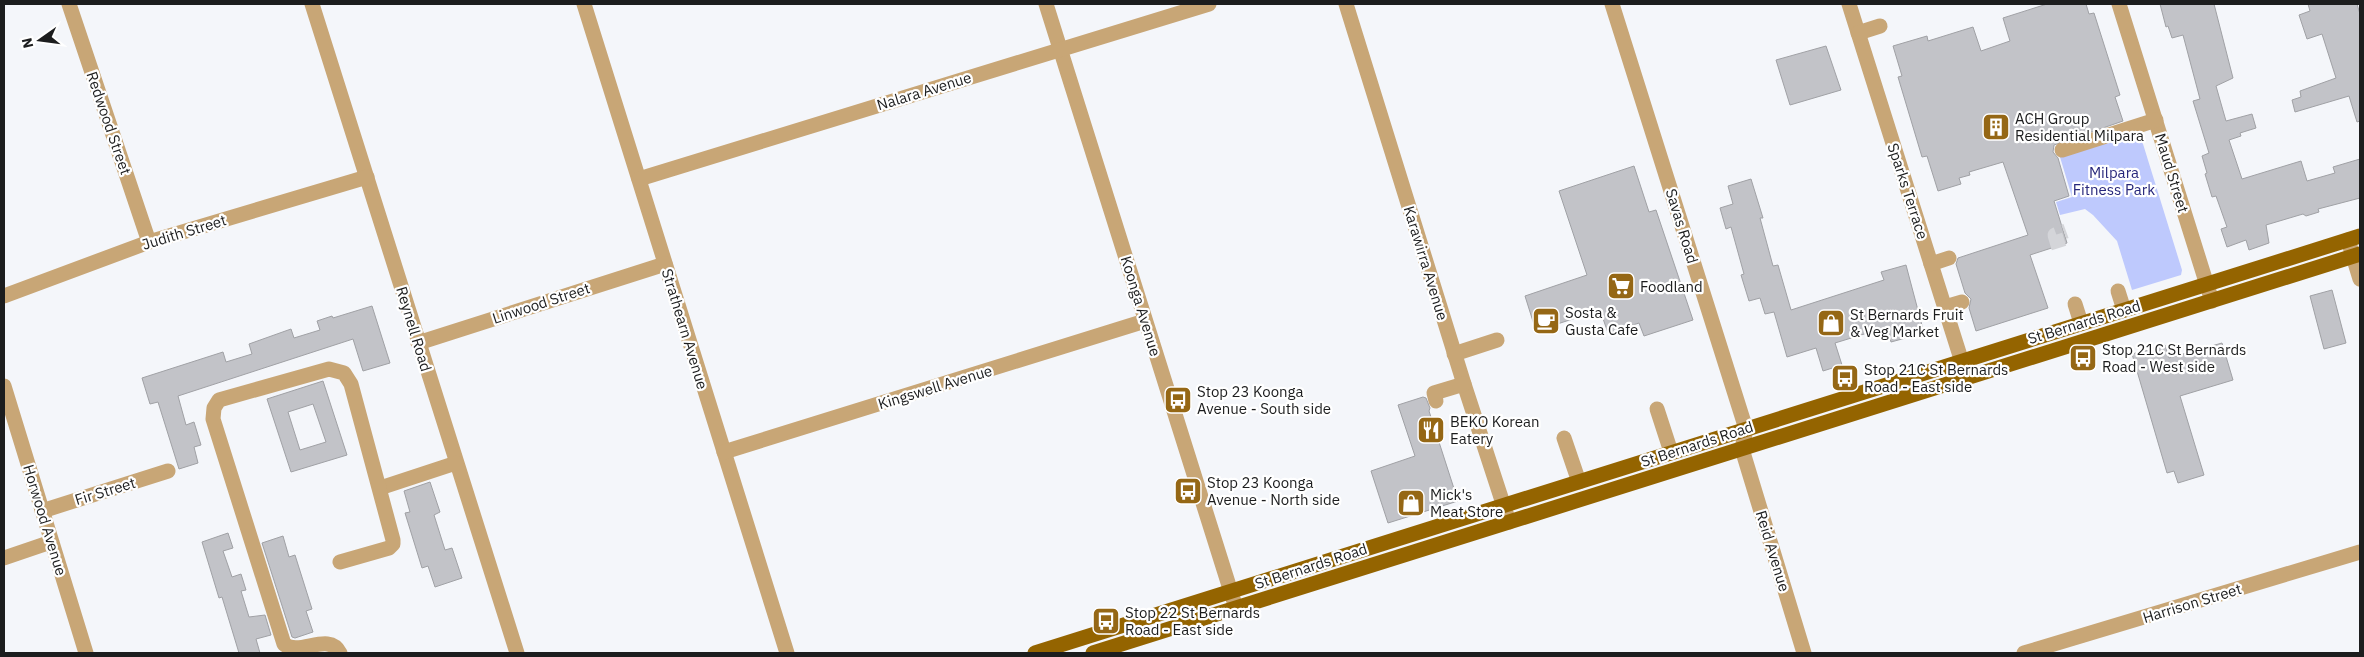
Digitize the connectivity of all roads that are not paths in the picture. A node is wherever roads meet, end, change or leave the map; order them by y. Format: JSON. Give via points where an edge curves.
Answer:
{"nodes":[{"id":1,"x":69,"y":4,"type":"edge"},
{"id":2,"x":312,"y":4,"type":"edge"},
{"id":3,"x":584,"y":4,"type":"edge"},
{"id":4,"x":1046,"y":4,"type":"edge"},
{"id":5,"x":1209,"y":4,"type":"edge"},
{"id":6,"x":1346,"y":4,"type":"edge"},
{"id":7,"x":1612,"y":4,"type":"edge"},
{"id":8,"x":1849,"y":4,"type":"edge"},
{"id":9,"x":2119,"y":4,"type":"edge"},
{"id":10,"x":1880,"y":26,"type":"dead end"},
{"id":11,"x":1858,"y":33,"type":"junction"},
{"id":12,"x":1060,"y":49,"type":"junction"},
{"id":13,"x":2156,"y":120,"type":"junction"},
{"id":14,"x":2062,"y":150,"type":"dead end"},
{"id":15,"x":367,"y":177,"type":"junction"},
{"id":16,"x":639,"y":179,"type":"junction"},
{"id":17,"x":2354,"y":238,"type":"edge"},
{"id":18,"x":149,"y":242,"type":"junction"},
{"id":19,"x":2357,"y":255,"type":"edge"},
{"id":20,"x":1949,"y":258,"type":"dead end"},
{"id":21,"x":665,"y":264,"type":"junction"},
{"id":22,"x":1931,"y":264,"type":"junction"},
{"id":23,"x":2360,"y":279,"type":"edge"},
{"id":24,"x":2206,"y":284,"type":"junction"},
{"id":25,"x":2118,"y":291,"type":"dead end"},
{"id":26,"x":4,"y":296,"type":"edge"},
{"id":27,"x":2212,"y":301,"type":"junction"},
{"id":28,"x":1962,"y":302,"type":"dead end"},
{"id":29,"x":2076,"y":304,"type":"dead end"},
{"id":30,"x":1946,"y":308,"type":"junction"},
{"id":31,"x":2124,"y":310,"type":"junction"},
{"id":32,"x":1145,"y":321,"type":"junction"},
{"id":33,"x":2081,"y":323,"type":"junction"},
{"id":34,"x":1497,"y":340,"type":"dead end"},
{"id":35,"x":418,"y":343,"type":"junction"},
{"id":36,"x":1454,"y":354,"type":"junction"},
{"id":37,"x":1962,"y":360,"type":"junction"},
{"id":38,"x":1968,"y":378,"type":"junction"},
{"id":39,"x":1464,"y":384,"type":"junction"},
{"id":40,"x":4,"y":386,"type":"edge"},
{"id":41,"x":1436,"y":401,"type":"dead end"},
{"id":42,"x":1657,"y":409,"type":"dead end"},
{"id":43,"x":1746,"y":429,"type":"junction"},
{"id":44,"x":1564,"y":438,"type":"dead end"},
{"id":45,"x":1742,"y":449,"type":"junction"},
{"id":46,"x":724,"y":452,"type":"junction"},
{"id":47,"x":1671,"y":452,"type":"junction"},
{"id":48,"x":456,"y":464,"type":"junction"},
{"id":49,"x":168,"y":471,"type":"dead end"},
{"id":50,"x":1578,"y":482,"type":"junction"},
{"id":51,"x":380,"y":488,"type":"junction"},
{"id":52,"x":1503,"y":504,"type":"junction"},
{"id":53,"x":42,"y":510,"type":"junction"},
{"id":54,"x":1509,"y":522,"type":"junction"},
{"id":55,"x":52,"y":542,"type":"junction"},
{"id":56,"x":2360,"y":552,"type":"edge"},
{"id":57,"x":4,"y":558,"type":"edge"},
{"id":58,"x":340,"y":562,"type":"dead end"},
{"id":59,"x":1230,"y":592,"type":"junction"},
{"id":60,"x":1236,"y":608,"type":"junction"},
{"id":61,"x":86,"y":653,"type":"edge"},
{"id":62,"x":340,"y":653,"type":"edge"},
{"id":63,"x":517,"y":653,"type":"edge"},
{"id":64,"x":787,"y":653,"type":"edge"},
{"id":65,"x":1035,"y":653,"type":"edge"},
{"id":66,"x":1093,"y":653,"type":"edge"},
{"id":67,"x":1804,"y":653,"type":"edge"},
{"id":68,"x":2024,"y":653,"type":"edge"}],
"edges":[{"from":1,"to":18,"type":"street","name":"Redwood Street"},
{"from":2,"to":15,"type":"street","name":"Reynell Road"},
{"from":3,"to":16,"type":"street","name":"Strathearn Avenue"},
{"from":4,"to":12,"type":"street","name":"Koonga Avenue"},
{"from":5,"to":12,"type":"street","name":"Nalara Avenue"},
{"from":6,"to":36,"type":"street","name":"Karawirra Avenue"},
{"from":7,"to":43,"type":"street","name":"Savas Road"},
{"from":8,"to":11,"type":"street","name":"Sparks Terrace"},
{"from":9,"to":13,"type":"street","name":"Maud Street"},
{"from":10,"to":11,"type":"street"},
{"from":11,"to":22,"type":"street","name":"Sparks Terrace"},
{"from":12,"to":16,"type":"street","name":"Nalara Avenue"},
{"from":12,"to":32,"type":"street","name":"Koonga Avenue"},
{"from":13,"to":14,"type":"street"},
{"from":13,"to":24,"type":"street","name":"Maud Street"},
{"from":15,"to":18,"type":"street","name":"Judith Street"},
{"from":15,"to":35,"type":"street","name":"Reynell Road"},
{"from":16,"to":21,"type":"street","name":"Strathearn Avenue"},
{"from":17,"to":19,"type":"street"},
{"from":17,"to":24,"type":"main road","name":"St Bernards Road"},
{"from":18,"to":26,"type":"street","name":"Judith Street"},
{"from":19,"to":23,"type":"street"},
{"from":19,"to":27,"type":"main road","name":"St Bernards Road"},
{"from":20,"to":22,"type":"street"},
{"from":21,"to":35,"type":"street","name":"Linwood Street"},
{"from":21,"to":46,"type":"street","name":"Strathearn Avenue"},
{"from":22,"to":30,"type":"street","name":"Sparks Terrace"},
{"from":24,"to":27,"type":"street","name":"Maud Street"},
{"from":24,"to":31,"type":"main road","name":"St Bernards Road"},
{"from":25,"to":31,"type":"street"},
{"from":27,"to":38,"type":"main road","name":"St Bernards Road"},
{"from":28,"to":30,"type":"street"},
{"from":29,"to":33,"type":"street"},
{"from":30,"to":37,"type":"street","name":"Sparks Terrace"},
{"from":31,"to":33,"type":"main road","name":"St Bernards Road"},
{"from":32,"to":46,"type":"street","name":"Kingswell Avenue"},
{"from":32,"to":59,"type":"street","name":"Koonga Avenue"},
{"from":33,"to":37,"type":"main road","name":"St Bernards Road"},
{"from":34,"to":36,"type":"street"},
{"from":35,"to":48,"type":"street","name":"Reynell Road"},
{"from":36,"to":39,"type":"street","name":"Karawirra Avenue"},
{"from":37,"to":38,"type":"street","name":"Sparks Terrace"},
{"from":37,"to":43,"type":"main road","name":"St Bernards Road"},
{"from":38,"to":45,"type":"main road","name":"St Bernards Road"},
{"from":39,"to":41,"type":"street","via":[[1434,393]]},
{"from":39,"to":52,"type":"street","name":"Karawirra Avenue"},
{"from":40,"to":53,"type":"street","name":"Horwood Avenue"},
{"from":42,"to":47,"type":"street"},
{"from":43,"to":45,"type":"street","name":"Savas Road"},
{"from":43,"to":47,"type":"main road","name":"St Bernards Road"},
{"from":44,"to":50,"type":"street"},
{"from":45,"to":54,"type":"main road","name":"St Bernards Road"},
{"from":45,"to":67,"type":"street","name":"Reid Avenue"},
{"from":46,"to":64,"type":"street","name":"Strathearn Avenue"},
{"from":47,"to":50,"type":"main road","name":"St Bernards Road"},
{"from":48,"to":51,"type":"street"},
{"from":48,"to":63,"type":"street","name":"Reynell Road"},
{"from":49,"to":53,"type":"street","name":"Fir Street"},
{"from":50,"to":52,"type":"main road","name":"St Bernards Road"},
{"from":51,"to":58,"type":"street","via":[[393,544],[389,548]]},
{"from":51,"to":62,"type":"street","via":[[351,384],[339,370],[329,369],[228,397],[215,404],[213,419],[284,644],[298,651],[328,644]]},
{"from":52,"to":54,"type":"street","name":"Karawirra Avenue"},
{"from":52,"to":59,"type":"main road","name":"St Bernards Road"},
{"from":53,"to":55,"type":"street","name":"Horwood Avenue"},
{"from":54,"to":60,"type":"main road","name":"St Bernards Road"},
{"from":55,"to":57,"type":"street"},
{"from":55,"to":61,"type":"street","name":"Horwood Avenue"},
{"from":56,"to":68,"type":"street","name":"Harrison Street"},
{"from":59,"to":60,"type":"street","name":"Koonga Avenue"},
{"from":59,"to":65,"type":"main road","name":"St Bernards Road"},
{"from":60,"to":66,"type":"main road","name":"St Bernards Road"}]}
